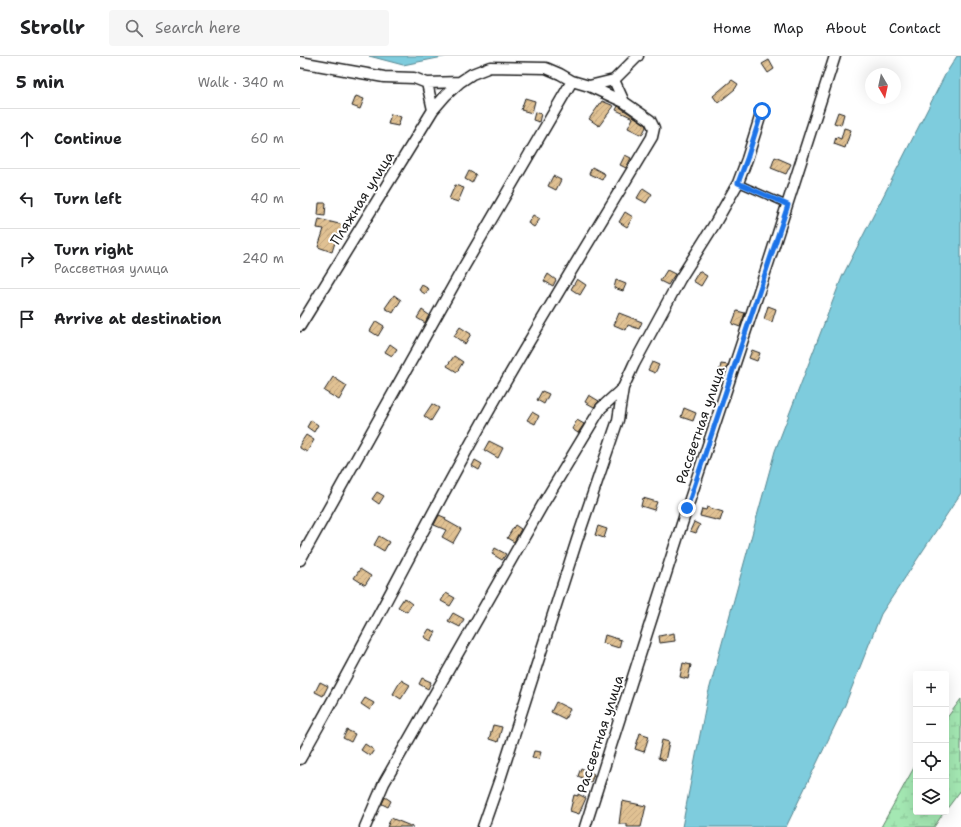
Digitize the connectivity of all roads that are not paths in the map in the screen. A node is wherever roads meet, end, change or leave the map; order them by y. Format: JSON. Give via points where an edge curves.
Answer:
{"nodes":[{"id":1,"x":303,"y":56,"type":"edge"},
{"id":2,"x":638,"y":56,"type":"edge"},
{"id":3,"x":835,"y":56,"type":"edge"},
{"id":4,"x":300,"y":61,"type":"edge"},
{"id":5,"x":614,"y":80,"type":"junction"},
{"id":6,"x":572,"y":81,"type":"junction"},
{"id":7,"x":427,"y":82,"type":"junction"},
{"id":8,"x":460,"y":82,"type":"junction"},
{"id":9,"x":589,"y":86,"type":"junction"},
{"id":10,"x":624,"y":102,"type":"junction"},
{"id":11,"x":433,"y":110,"type":"junction"},
{"id":12,"x":762,"y":111,"type":"dead end"},
{"id":13,"x":738,"y":183,"type":"junction"},
{"id":14,"x":788,"y":205,"type":"junction"},
{"id":15,"x":300,"y":326,"type":"edge"},
{"id":16,"x":623,"y":388,"type":"junction"},
{"id":17,"x":300,"y":560,"type":"edge"},
{"id":18,"x":300,"y":759,"type":"edge"},
{"id":19,"x":365,"y":827,"type":"edge"},
{"id":20,"x":483,"y":827,"type":"edge"},
{"id":21,"x":585,"y":827,"type":"edge"}],
"edges":[{"from":1,"to":4,"type":"street"},
{"from":2,"to":5,"type":"street"},
{"from":3,"to":14,"type":"street","name":"Рассветная улица"},
{"from":4,"to":7,"type":"street","via":[[384,77],[414,78]]},
{"from":5,"to":9,"type":"street"},
{"from":5,"to":10,"type":"street"},
{"from":6,"to":8,"type":"street","name":"Пляжная улица","via":[[546,68],[490,67]]},
{"from":6,"to":9,"type":"street","name":"Пляжная улица"},
{"from":6,"to":17,"type":"street","via":[[462,270]]},
{"from":7,"to":8,"type":"street"},
{"from":7,"to":11,"type":"street"},
{"from":8,"to":11,"type":"street","name":"Пляжная улица"},
{"from":9,"to":10,"type":"street","name":"Пляжная улица"},
{"from":10,"to":18,"type":"street","name":"Пляжная улица","via":[[650,120],[654,128],[652,137],[499,392]]},
{"from":11,"to":15,"type":"street","name":"Пляжная улица"},
{"from":12,"to":13,"type":"street"},
{"from":13,"to":14,"type":"lane"},
{"from":13,"to":16,"type":"street","via":[[680,280]]},
{"from":14,"to":21,"type":"street","name":"Рассветная улица","via":[[687,508]]},
{"from":16,"to":19,"type":"street","via":[[601,408],[543,504],[384,783]]},
{"from":16,"to":20,"type":"street","via":[[618,420]]}]}
